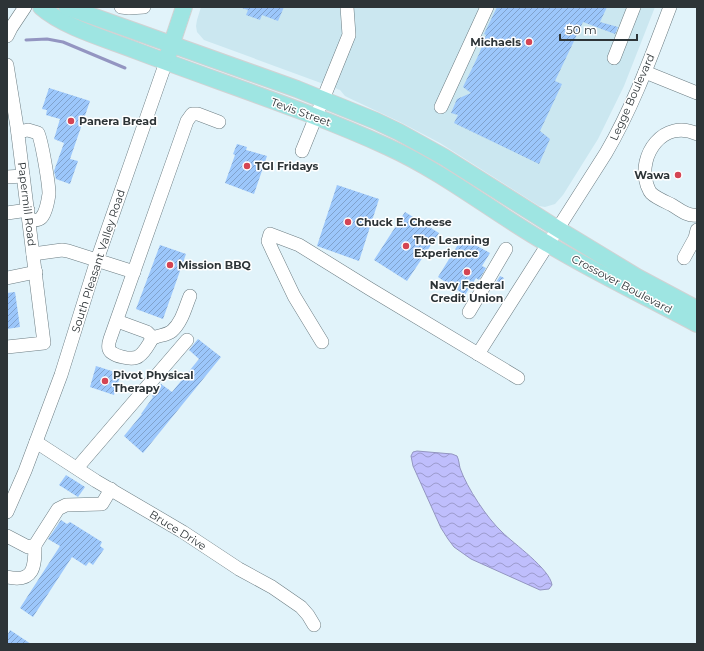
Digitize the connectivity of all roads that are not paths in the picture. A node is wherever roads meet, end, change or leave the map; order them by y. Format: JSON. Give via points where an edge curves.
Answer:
{"nodes":[{"id":1,"x":25,"y":7,"type":"edge"},
{"id":2,"x":41,"y":7,"type":"edge"},
{"id":3,"x":67,"y":7,"type":"edge"},
{"id":4,"x":120,"y":7,"type":"edge"},
{"id":5,"x":144,"y":7,"type":"edge"},
{"id":6,"x":184,"y":7,"type":"edge"},
{"id":7,"x":347,"y":7,"type":"edge"},
{"id":8,"x":487,"y":7,"type":"edge"},
{"id":9,"x":634,"y":7,"type":"edge"},
{"id":10,"x":670,"y":7,"type":"edge"},
{"id":11,"x":7,"y":36,"type":"edge"},
{"id":12,"x":172,"y":45,"type":"junction"},
{"id":13,"x":614,"y":58,"type":"dead end"},
{"id":14,"x":166,"y":62,"type":"junction"},
{"id":15,"x":7,"y":65,"type":"edge"},
{"id":16,"x":645,"y":72,"type":"junction"},
{"id":17,"x":697,"y":93,"type":"edge"},
{"id":18,"x":322,"y":99,"type":"junction"},
{"id":19,"x":441,"y":106,"type":"dead end"},
{"id":20,"x":315,"y":117,"type":"junction"},
{"id":21,"x":219,"y":122,"type":"dead end"},
{"id":22,"x":18,"y":132,"type":"junction"},
{"id":23,"x":697,"y":134,"type":"edge"},
{"id":24,"x":302,"y":151,"type":"dead end"},
{"id":25,"x":23,"y":176,"type":"junction"},
{"id":26,"x":7,"y":177,"type":"edge"},
{"id":27,"x":7,"y":213,"type":"edge"},
{"id":28,"x":29,"y":215,"type":"junction"},
{"id":29,"x":696,"y":218,"type":"edge"},
{"id":30,"x":558,"y":229,"type":"junction"},
{"id":31,"x":697,"y":230,"type":"edge"},
{"id":32,"x":547,"y":244,"type":"junction"},
{"id":33,"x":506,"y":249,"type":"dead end"},
{"id":34,"x":33,"y":254,"type":"junction"},
{"id":35,"x":684,"y":258,"type":"dead end"},
{"id":36,"x":97,"y":260,"type":"junction"},
{"id":37,"x":36,"y":272,"type":"junction"},
{"id":38,"x":134,"y":272,"type":"junction"},
{"id":39,"x":7,"y":278,"type":"edge"},
{"id":40,"x":190,"y":296,"type":"dead end"},
{"id":41,"x":697,"y":309,"type":"edge"},
{"id":42,"x":469,"y":312,"type":"dead end"},
{"id":43,"x":117,"y":321,"type":"junction"},
{"id":44,"x":697,"y":324,"type":"edge"},
{"id":45,"x":153,"y":338,"type":"junction"},
{"id":46,"x":187,"y":340,"type":"dead end"},
{"id":47,"x":322,"y":342,"type":"dead end"},
{"id":48,"x":7,"y":347,"type":"edge"},
{"id":49,"x":478,"y":354,"type":"junction"},
{"id":50,"x":518,"y":378,"type":"dead end"},
{"id":51,"x":36,"y":442,"type":"junction"},
{"id":52,"x":77,"y":468,"type":"junction"},
{"id":53,"x":111,"y":489,"type":"junction"},
{"id":54,"x":7,"y":512,"type":"edge"},
{"id":55,"x":7,"y":536,"type":"edge"},
{"id":56,"x":35,"y":545,"type":"junction"},
{"id":57,"x":7,"y":577,"type":"edge"},
{"id":58,"x":314,"y":625,"type":"dead end"}],
"edges":[{"from":1,"to":11,"type":"street"},
{"from":2,"to":14,"type":"main road","name":"Tevis Street","via":[[66,23]]},
{"from":3,"to":12,"type":"main road","name":"Tevis Street"},
{"from":4,"to":5,"type":"street"},
{"from":6,"to":12,"type":"main road","name":"South Pleasant Valley Road"},
{"from":7,"to":18,"type":"street","via":[[348,35]]},
{"from":8,"to":19,"type":"street"},
{"from":9,"to":13,"type":"street"},
{"from":10,"to":16,"type":"street","name":"Legge Boulevard"},
{"from":12,"to":14,"type":"main road","name":"South Pleasant Valley Road"},
{"from":12,"to":18,"type":"main road","name":"Tevis Street"},
{"from":14,"to":20,"type":"main road","name":"Tevis Street"},
{"from":14,"to":36,"type":"street","name":"South Pleasant Valley Road"},
{"from":15,"to":22,"type":"street","name":"Papermill Road"},
{"from":16,"to":17,"type":"street"},
{"from":16,"to":30,"type":"street","name":"Legge Boulevard","via":[[627,114],[606,153]]},
{"from":18,"to":20,"type":"street"},
{"from":18,"to":30,"type":"main road","name":"Tevis Street","via":[[376,121],[444,156]]},
{"from":20,"to":24,"type":"street"},
{"from":20,"to":32,"type":"main road","name":"Tevis Street","via":[[343,127],[415,161]]},
{"from":21,"to":38,"type":"street","via":[[198,114],[189,117]]},
{"from":22,"to":25,"type":"street","name":"Papermill Road"},
{"from":22,"to":28,"type":"street","via":[[28,130],[38,133],[48,189],[42,216],[37,220]]},
{"from":23,"to":29,"type":"street","via":[[690,130],[677,129],[666,132],[657,140],[645,168],[645,179],[650,193]]},
{"from":25,"to":26,"type":"street"},
{"from":25,"to":28,"type":"street","name":"Papermill Road"},
{"from":27,"to":28,"type":"street"},
{"from":28,"to":34,"type":"street","name":"Papermill Road"},
{"from":30,"to":32,"type":"street","name":"Legge Boulevard"},
{"from":30,"to":41,"type":"main road","name":"Crossover Boulevard"},
{"from":31,"to":35,"type":"street"},
{"from":32,"to":44,"type":"main road","name":"Crossover Boulevard"},
{"from":32,"to":49,"type":"street","name":"Legge Boulevard"},
{"from":33,"to":42,"type":"street"},
{"from":34,"to":36,"type":"street","via":[[62,250]]},
{"from":34,"to":37,"type":"street","name":"Papermill Road"},
{"from":36,"to":38,"type":"street"},
{"from":36,"to":51,"type":"street","name":"South Pleasant Valley Road","via":[[61,375]]},
{"from":37,"to":39,"type":"street"},
{"from":37,"to":48,"type":"street","name":"Papermill Road","via":[[44,343]]},
{"from":38,"to":43,"type":"street"},
{"from":40,"to":45,"type":"street","via":[[177,326],[167,334]]},
{"from":43,"to":45,"type":"street","via":[[147,332]]},
{"from":43,"to":45,"type":"street","via":[[109,345],[114,354],[133,359],[139,357]]},
{"from":46,"to":52,"type":"street"},
{"from":47,"to":49,"type":"street","via":[[276,260],[268,241],[270,234],[299,245]]},
{"from":49,"to":50,"type":"street"},
{"from":51,"to":52,"type":"street","name":"Bruce Drive"},
{"from":51,"to":54,"type":"street","name":"South Pleasant Valley Road"},
{"from":52,"to":53,"type":"street","name":"Bruce Drive"},
{"from":53,"to":56,"type":"street","via":[[102,504],[66,505],[58,508]]},
{"from":53,"to":58,"type":"street","name":"Bruce Drive","via":[[301,607]]},
{"from":55,"to":56,"type":"street","via":[[28,547]]},
{"from":56,"to":57,"type":"street","via":[[35,563],[30,574],[18,580]]}]}
